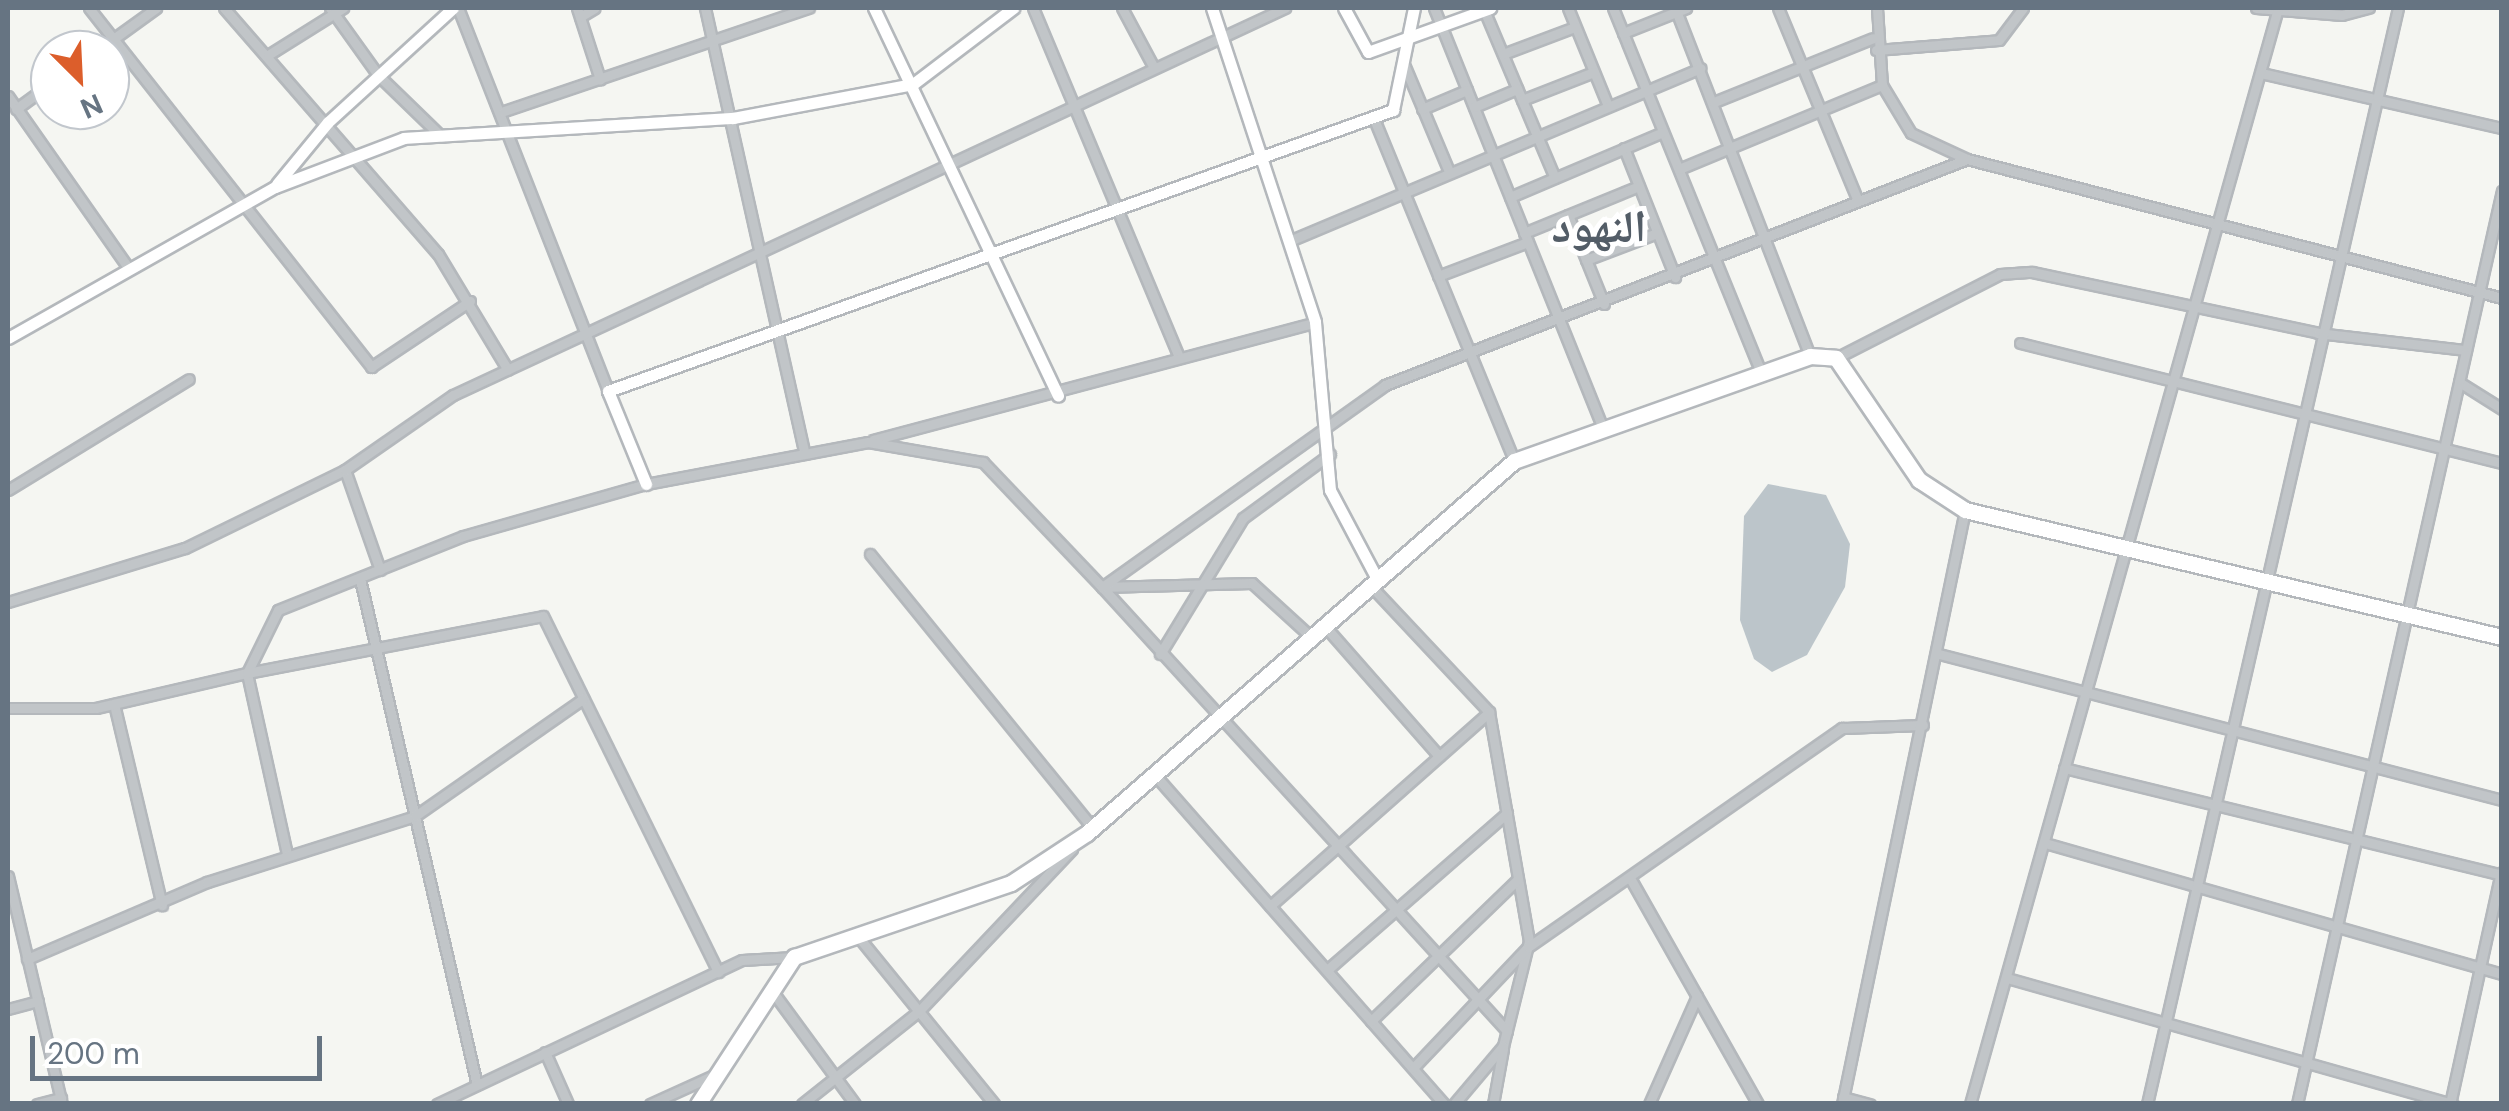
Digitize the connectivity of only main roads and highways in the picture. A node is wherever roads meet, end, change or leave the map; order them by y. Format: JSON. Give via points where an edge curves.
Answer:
{"nodes":[{"id":1,"x":2502,"y":637,"type":"edge"},
{"id":2,"x":698,"y":1104,"type":"edge"}],
"edges":[{"from":1,"to":2,"type":"highway","via":[[1965,510],[1919,480],[1836,358],[1810,356],[1514,461],[1090,831],[1012,883],[794,957],[768,985]]}]}
